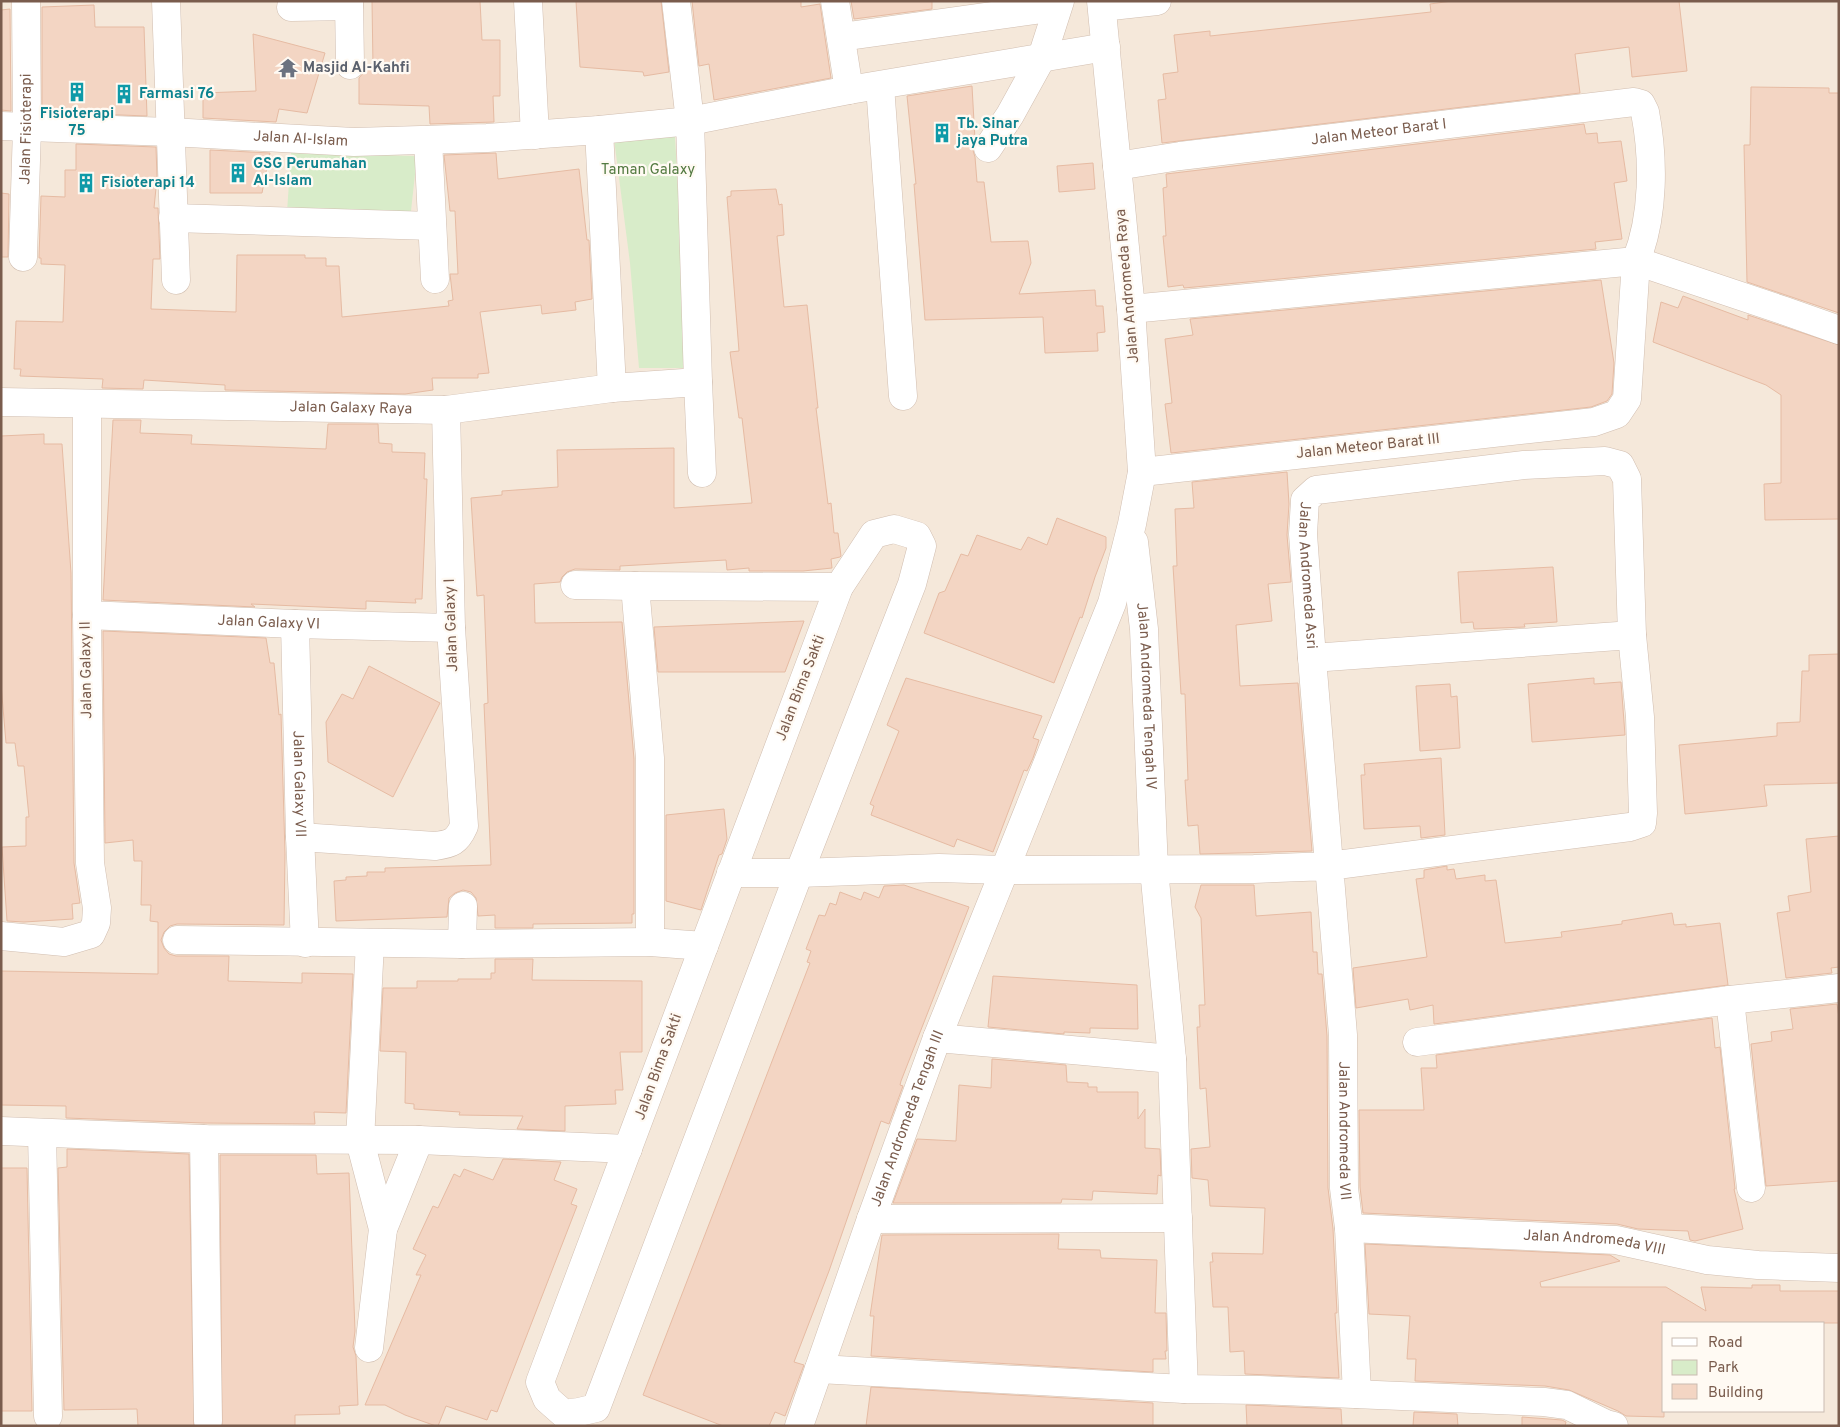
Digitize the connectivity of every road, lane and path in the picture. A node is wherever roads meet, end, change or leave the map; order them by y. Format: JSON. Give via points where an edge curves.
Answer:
{"nodes":[{"id":1,"x":26,"y":1,"type":"edge"},
{"id":2,"x":166,"y":1,"type":"edge"},
{"id":3,"x":528,"y":1,"type":"edge"},
{"id":4,"x":676,"y":1,"type":"edge"},
{"id":5,"x":835,"y":1,"type":"edge"},
{"id":6,"x":1157,"y":1,"type":"edge"},
{"id":7,"x":349,"y":4,"type":"edge"},
{"id":8,"x":1058,"y":4,"type":"edge"},
{"id":9,"x":1102,"y":4,"type":"edge"},
{"id":10,"x":291,"y":7,"type":"dead end"},
{"id":11,"x":841,"y":37,"type":"junction"},
{"id":12,"x":1106,"y":47,"type":"junction"},
{"id":13,"x":1042,"y":57,"type":"junction"},
{"id":14,"x":350,"y":65,"type":"dead end"},
{"id":15,"x":880,"y":86,"type":"junction"},
{"id":16,"x":849,"y":90,"type":"junction"},
{"id":17,"x":1642,"y":104,"type":"joint"},
{"id":18,"x":690,"y":121,"type":"junction"},
{"id":19,"x":14,"y":127,"type":"edge"},
{"id":20,"x":599,"y":130,"type":"junction"},
{"id":21,"x":170,"y":132,"type":"junction"},
{"id":22,"x":535,"y":135,"type":"junction"},
{"id":23,"x":428,"y":140,"type":"junction"},
{"id":24,"x":988,"y":148,"type":"dead end"},
{"id":25,"x":1117,"y":166,"type":"junction"},
{"id":26,"x":174,"y":218,"type":"junction"},
{"id":27,"x":432,"y":226,"type":"junction"},
{"id":28,"x":23,"y":257,"type":"dead end"},
{"id":29,"x":1636,"y":261,"type":"junction"},
{"id":30,"x":435,"y":279,"type":"dead end"},
{"id":31,"x":176,"y":280,"type":"dead end"},
{"id":32,"x":1155,"y":307,"type":"junction"},
{"id":33,"x":1839,"y":330,"type":"edge"},
{"id":34,"x":698,"y":382,"type":"junction"},
{"id":35,"x":612,"y":388,"type":"junction"},
{"id":36,"x":903,"y":396,"type":"dead end"},
{"id":37,"x":1,"y":402,"type":"edge"},
{"id":38,"x":87,"y":404,"type":"junction"},
{"id":39,"x":446,"y":410,"type":"junction"},
{"id":40,"x":702,"y":472,"type":"dead end"},
{"id":41,"x":1142,"y":472,"type":"junction"},
{"id":42,"x":1132,"y":524,"type":"junction"},
{"id":43,"x":576,"y":585,"type":"dead end"},
{"id":44,"x":636,"y":586,"type":"junction"},
{"id":45,"x":839,"y":587,"type":"junction"},
{"id":46,"x":87,"y":615,"type":"junction"},
{"id":47,"x":295,"y":624,"type":"junction"},
{"id":48,"x":451,"y":628,"type":"junction"},
{"id":49,"x":1632,"y":635,"type":"junction"},
{"id":50,"x":1312,"y":658,"type":"junction"},
{"id":51,"x":300,"y":837,"type":"junction"},
{"id":52,"x":1329,"y":866,"type":"junction"},
{"id":53,"x":1154,"y":869,"type":"junction"},
{"id":54,"x":1003,"y":870,"type":"junction"},
{"id":55,"x":731,"y":873,"type":"junction"},
{"id":56,"x":799,"y":873,"type":"junction"},
{"id":57,"x":463,"y":906,"type":"dead end"},
{"id":58,"x":1,"y":936,"type":"edge"},
{"id":59,"x":177,"y":940,"type":"dead end"},
{"id":60,"x":650,"y":942,"type":"junction"},
{"id":61,"x":305,"y":943,"type":"junction"},
{"id":62,"x":370,"y":943,"type":"junction"},
{"id":63,"x":462,"y":944,"type":"junction"},
{"id":64,"x":704,"y":946,"type":"junction"},
{"id":65,"x":1839,"y":988,"type":"edge"},
{"id":66,"x":1730,"y":1000,"type":"junction"},
{"id":67,"x":937,"y":1038,"type":"junction"},
{"id":68,"x":1417,"y":1042,"type":"dead end"},
{"id":69,"x":1172,"y":1059,"type":"junction"},
{"id":70,"x":1,"y":1131,"type":"edge"},
{"id":71,"x":42,"y":1133,"type":"junction"},
{"id":72,"x":204,"y":1139,"type":"junction"},
{"id":73,"x":419,"y":1140,"type":"junction"},
{"id":74,"x":360,"y":1141,"type":"junction"},
{"id":75,"x":628,"y":1149,"type":"junction"},
{"id":76,"x":1750,"y":1188,"type":"dead end"},
{"id":77,"x":1178,"y":1218,"type":"junction"},
{"id":78,"x":871,"y":1219,"type":"junction"},
{"id":79,"x":1349,"y":1228,"type":"junction"},
{"id":80,"x":383,"y":1229,"type":"junction"},
{"id":81,"x":1839,"y":1268,"type":"edge"},
{"id":82,"x":369,"y":1348,"type":"dead end"},
{"id":83,"x":819,"y":1369,"type":"junction"},
{"id":84,"x":1184,"y":1389,"type":"junction"},
{"id":85,"x":1357,"y":1394,"type":"junction"},
{"id":86,"x":48,"y":1416,"type":"dead end"},
{"id":87,"x":208,"y":1421,"type":"dead end"},
{"id":88,"x":799,"y":1426,"type":"edge"},
{"id":89,"x":1614,"y":1426,"type":"edge"}],
"edges":[{"from":1,"to":19,"type":"street","name":"Jalan Fisioterapi"},
{"from":2,"to":21,"type":"street"},
{"from":3,"to":22,"type":"street"},
{"from":4,"to":18,"type":"street"},
{"from":5,"to":11,"type":"street"},
{"from":6,"to":9,"type":"street"},
{"from":7,"to":10,"type":"street"},
{"from":7,"to":14,"type":"street"},
{"from":8,"to":11,"type":"street"},
{"from":8,"to":13,"type":"street"},
{"from":9,"to":12,"type":"street","name":"Jalan Andromeda Raya"},
{"from":11,"to":16,"type":"street"},
{"from":12,"to":13,"type":"street","name":"Jalan Al-Islam"},
{"from":12,"to":25,"type":"street","name":"Jalan Andromeda Raya"},
{"from":13,"to":15,"type":"street","name":"Jalan Al-Islam"},
{"from":13,"to":24,"type":"street"},
{"from":15,"to":16,"type":"street","name":"Jalan Al-Islam"},
{"from":15,"to":36,"type":"street"},
{"from":16,"to":18,"type":"street","name":"Jalan Al-Islam"},
{"from":17,"to":25,"type":"street","name":"Jalan Meteor Barat I","via":[[1634,102]]},
{"from":17,"to":29,"type":"street","name":"Jalan Meteor Barat III","via":[[1650,161],[1650,194],[1647,227]]},
{"from":18,"to":20,"type":"street","name":"Jalan Al-Islam"},
{"from":18,"to":34,"type":"street"},
{"from":19,"to":21,"type":"street","name":"Jalan Al-Islam"},
{"from":19,"to":28,"type":"street","name":"Jalan Fisioterapi"},
{"from":20,"to":22,"type":"street","name":"Jalan Al-Islam"},
{"from":20,"to":35,"type":"street"},
{"from":21,"to":23,"type":"street","name":"Jalan Al-Islam","via":[[354,142]]},
{"from":21,"to":26,"type":"street"},
{"from":22,"to":23,"type":"street","name":"Jalan Al-Islam"},
{"from":23,"to":27,"type":"street"},
{"from":25,"to":32,"type":"street","name":"Jalan Andromeda Raya"},
{"from":26,"to":27,"type":"street"},
{"from":26,"to":31,"type":"street"},
{"from":27,"to":30,"type":"street"},
{"from":29,"to":32,"type":"street"},
{"from":29,"to":33,"type":"street"},
{"from":29,"to":41,"type":"street","name":"Jalan Meteor Barat III","via":[[1627,399],[1617,414],[1594,422]]},
{"from":32,"to":41,"type":"street","name":"Jalan Andromeda Raya"},
{"from":34,"to":35,"type":"street","name":"Jalan Galaxy Raya"},
{"from":34,"to":40,"type":"street"},
{"from":35,"to":39,"type":"street","name":"Jalan Galaxy Raya"},
{"from":37,"to":38,"type":"street","name":"Jalan Galaxy Raya"},
{"from":38,"to":39,"type":"street","name":"Jalan Galaxy Raya"},
{"from":38,"to":46,"type":"street","name":"Jalan Galaxy II"},
{"from":39,"to":48,"type":"street","name":"Jalan Galaxy I"},
{"from":41,"to":42,"type":"street","name":"Jalan Andromeda Raya"},
{"from":42,"to":53,"type":"street","name":"Jalan Andromeda Tengah IV","via":[[1144,629]]},
{"from":42,"to":54,"type":"street","name":"Jalan Andromeda Tengah III","via":[[1112,603]]},
{"from":43,"to":44,"type":"street"},
{"from":44,"to":45,"type":"street"},
{"from":44,"to":60,"type":"street","via":[[650,758]]},
{"from":45,"to":55,"type":"street","name":"Jalan Bima Sakti"},
{"from":45,"to":56,"type":"street","name":"Jalan Bima Sakti","via":[[874,534],[894,529],[917,536],[922,546],[912,584]]},
{"from":46,"to":47,"type":"street","name":"Jalan Galaxy VI"},
{"from":46,"to":58,"type":"street","name":"Jalan Galaxy II","via":[[90,863],[96,923],[91,934],[64,942]]},
{"from":47,"to":48,"type":"street","name":"Jalan Galaxy VI"},
{"from":47,"to":51,"type":"street","name":"Jalan Galaxy VII"},
{"from":48,"to":51,"type":"street","name":"Jalan Galaxy I","via":[[464,826],[459,838],[447,845],[435,846]]},
{"from":49,"to":50,"type":"street"},
{"from":49,"to":50,"type":"street","name":"Jalan Andromeda Asri","via":[[1628,479],[1620,465],[1605,461],[1524,465],[1316,490],[1305,500],[1303,515]]},
{"from":49,"to":52,"type":"street","via":[[1640,717],[1642,823]]},
{"from":50,"to":52,"type":"street","name":"Jalan Andromeda Asri"},
{"from":51,"to":61,"type":"street","name":"Jalan Galaxy VII"},
{"from":52,"to":53,"type":"street"},
{"from":52,"to":79,"type":"street","name":"Jalan Andromeda VII","via":[[1343,1034],[1344,1188]]},
{"from":53,"to":54,"type":"street"},
{"from":53,"to":69,"type":"street","name":"Jalan Andromeda Tengah IV"},
{"from":54,"to":56,"type":"street","via":[[939,868]]},
{"from":54,"to":67,"type":"street","name":"Jalan Andromeda Tengah III"},
{"from":55,"to":56,"type":"street"},
{"from":55,"to":64,"type":"street","name":"Jalan Bima Sakti"},
{"from":56,"to":75,"type":"street","name":"Jalan Bima Sakti","via":[[596,1408],[564,1414],[547,1400],[540,1382]]},
{"from":57,"to":63,"type":"street"},
{"from":59,"to":61,"type":"street"},
{"from":60,"to":63,"type":"street"},
{"from":60,"to":64,"type":"street"},
{"from":61,"to":62,"type":"street"},
{"from":62,"to":63,"type":"street"},
{"from":62,"to":74,"type":"street"},
{"from":64,"to":75,"type":"street","name":"Jalan Bima Sakti"},
{"from":65,"to":66,"type":"street"},
{"from":66,"to":68,"type":"street"},
{"from":66,"to":76,"type":"street"},
{"from":67,"to":69,"type":"street"},
{"from":67,"to":78,"type":"street","name":"Jalan Andromeda Tengah III"},
{"from":69,"to":77,"type":"street","name":"Jalan Andromeda Tengah IV"},
{"from":70,"to":71,"type":"street"},
{"from":71,"to":72,"type":"street"},
{"from":71,"to":86,"type":"street"},
{"from":72,"to":74,"type":"street"},
{"from":72,"to":87,"type":"street"},
{"from":73,"to":74,"type":"street"},
{"from":73,"to":75,"type":"street"},
{"from":73,"to":80,"type":"street"},
{"from":74,"to":80,"type":"street"},
{"from":77,"to":78,"type":"street"},
{"from":77,"to":84,"type":"street","name":"Jalan Andromeda Tengah IV"},
{"from":78,"to":83,"type":"street","name":"Jalan Andromeda Tengah III"},
{"from":79,"to":81,"type":"street","name":"Jalan Andromeda VIII","via":[[1616,1240],[1707,1260]]},
{"from":79,"to":85,"type":"street","name":"Jalan Andromeda VII"},
{"from":80,"to":82,"type":"street"},
{"from":83,"to":84,"type":"street"},
{"from":83,"to":88,"type":"street","name":"Jalan Andromeda Tengah III"},
{"from":84,"to":85,"type":"street"},
{"from":85,"to":89,"type":"street","via":[[1544,1402],[1567,1406]]}]}
